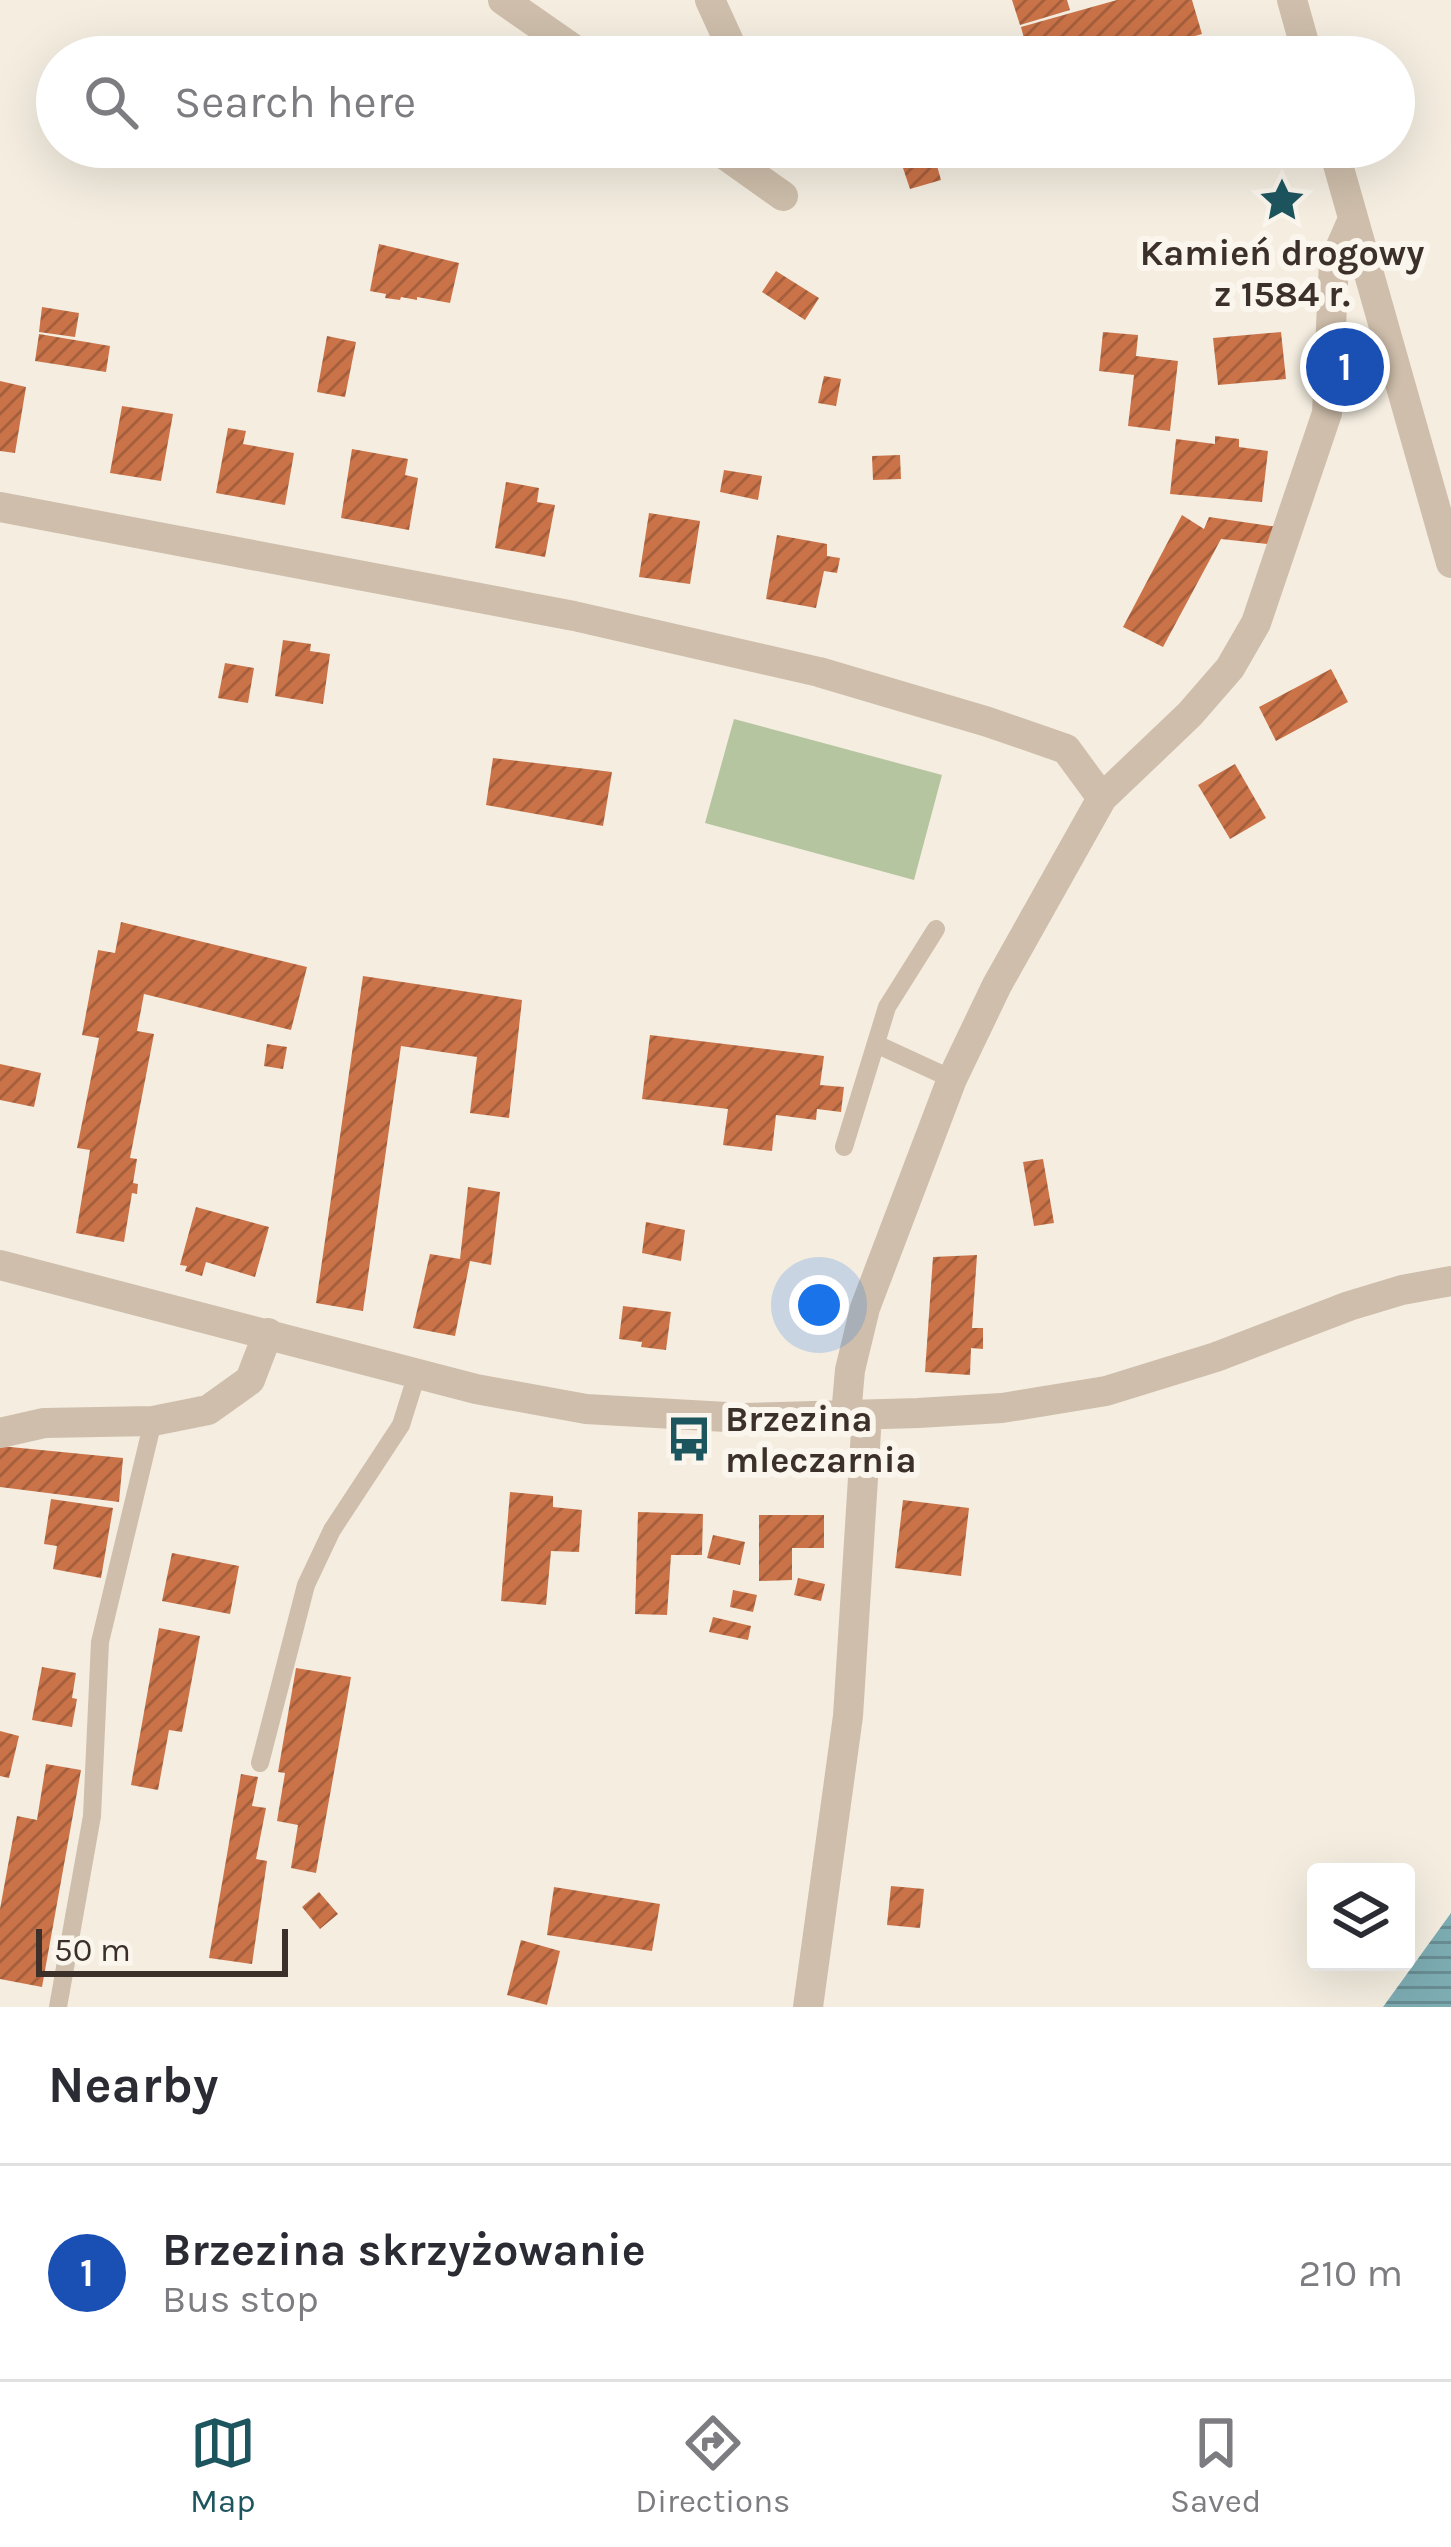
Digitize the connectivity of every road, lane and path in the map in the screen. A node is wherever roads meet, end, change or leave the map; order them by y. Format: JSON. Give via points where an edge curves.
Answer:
{"nodes":[{"id":1,"x":503,"y":0,"type":"edge"},
{"id":2,"x":710,"y":0,"type":"edge"},
{"id":3,"x":1292,"y":0,"type":"edge"},
{"id":4,"x":555,"y":36,"type":"edge"},
{"id":5,"x":726,"y":36,"type":"edge"},
{"id":6,"x":1302,"y":36,"type":"edge"},
{"id":7,"x":744,"y":168,"type":"edge"},
{"id":8,"x":1339,"y":168,"type":"edge"},
{"id":9,"x":783,"y":196,"type":"dead end"},
{"id":10,"x":1353,"y":219,"type":"junction"},
{"id":11,"x":0,"y":507,"type":"edge"},
{"id":12,"x":1451,"y":563,"type":"edge"},
{"id":13,"x":1102,"y":798,"type":"junction"},
{"id":14,"x":936,"y":929,"type":"dead end"},
{"id":15,"x":876,"y":1044,"type":"junction"},
{"id":16,"x":952,"y":1078,"type":"junction"},
{"id":17,"x":844,"y":1147,"type":"dead end"},
{"id":18,"x":0,"y":1265,"type":"edge"},
{"id":19,"x":1451,"y":1281,"type":"edge"},
{"id":20,"x":268,"y":1334,"type":"junction"},
{"id":21,"x":416,"y":1374,"type":"junction"},
{"id":22,"x":856,"y":1415,"type":"junction"},
{"id":23,"x":153,"y":1421,"type":"junction"},
{"id":24,"x":0,"y":1433,"type":"edge"},
{"id":25,"x":260,"y":1762,"type":"dead end"},
{"id":26,"x":58,"y":2007,"type":"edge"},
{"id":27,"x":808,"y":2007,"type":"edge"}],
"edges":[{"from":1,"to":4,"type":"street"},
{"from":2,"to":5,"type":"street"},
{"from":3,"to":6,"type":"street"},
{"from":7,"to":9,"type":"street"},
{"from":8,"to":10,"type":"street"},
{"from":10,"to":12,"type":"street"},
{"from":10,"to":13,"type":"street","via":[[1334,262],[1327,412],[1256,623],[1190,714]]},
{"from":11,"to":13,"type":"street","via":[[574,616],[819,672],[1066,749]]},
{"from":13,"to":16,"type":"street"},
{"from":14,"to":15,"type":"lane","via":[[887,1007]]},
{"from":15,"to":16,"type":"lane"},
{"from":15,"to":17,"type":"lane"},
{"from":16,"to":22,"type":"street","via":[[865,1308],[850,1370]]},
{"from":18,"to":20,"type":"street"},
{"from":19,"to":22,"type":"street","via":[[1349,1306],[1106,1391],[1002,1408]]},
{"from":20,"to":21,"type":"street"},
{"from":20,"to":23,"type":"street","via":[[250,1380],[208,1410]]},
{"from":21,"to":22,"type":"street","via":[[586,1409]]},
{"from":21,"to":25,"type":"lane","via":[[401,1425],[306,1585]]},
{"from":22,"to":27,"type":"street","via":[[848,1716]]},
{"from":23,"to":24,"type":"street","via":[[44,1423]]},
{"from":23,"to":26,"type":"lane","via":[[100,1642],[92,1816]]}]}
